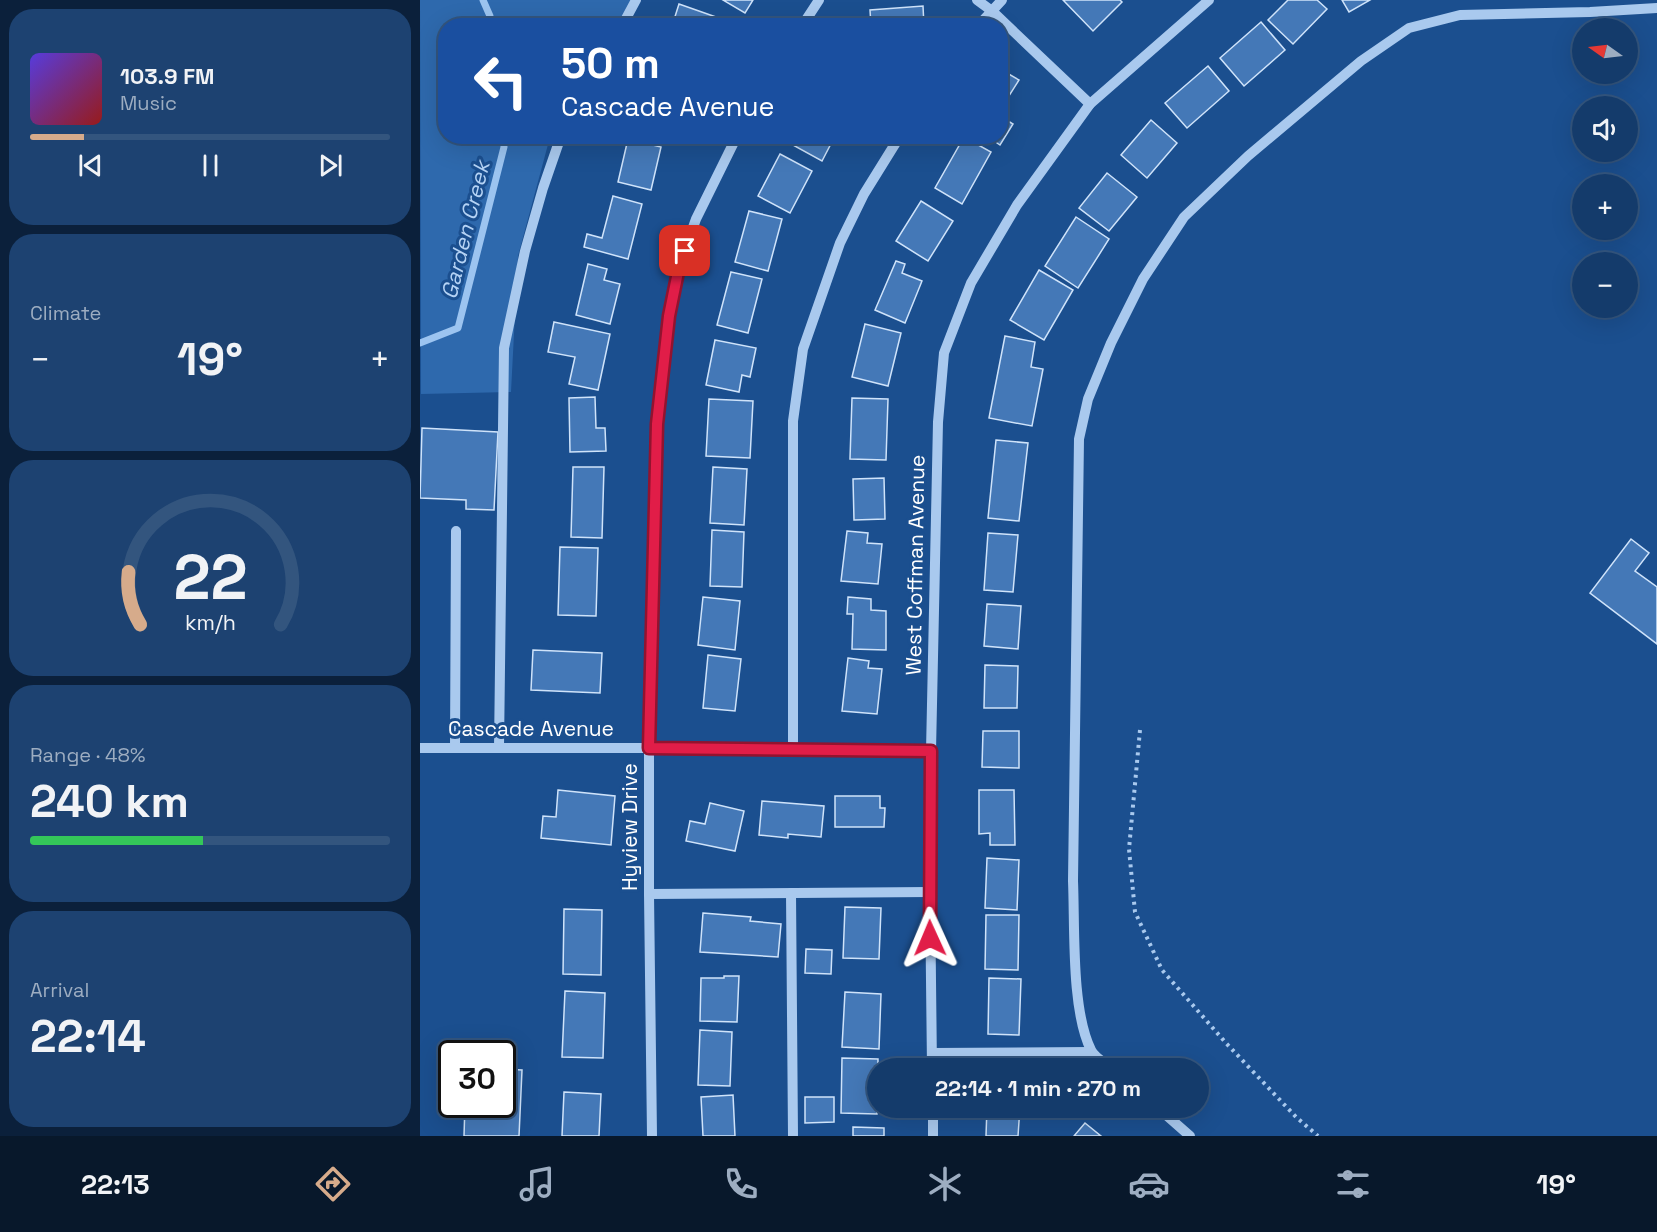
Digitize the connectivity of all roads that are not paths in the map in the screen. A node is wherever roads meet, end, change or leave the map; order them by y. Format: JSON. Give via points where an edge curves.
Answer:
{"nodes":[{"id":1,"x":636,"y":0,"type":"edge"},
{"id":2,"x":819,"y":0,"type":"edge"},
{"id":3,"x":977,"y":0,"type":"edge"},
{"id":4,"x":1002,"y":0,"type":"edge"},
{"id":5,"x":1209,"y":0,"type":"edge"},
{"id":6,"x":1657,"y":8,"type":"edge"},
{"id":7,"x":992,"y":10,"type":"junction"},
{"id":8,"x":626,"y":18,"type":"edge"},
{"id":9,"x":807,"y":18,"type":"edge"},
{"id":10,"x":985,"y":18,"type":"edge"},
{"id":11,"x":1000,"y":18,"type":"edge"},
{"id":12,"x":1008,"y":25,"type":"edge"},
{"id":13,"x":1090,"y":104,"type":"junction"},
{"id":14,"x":558,"y":144,"type":"edge"},
{"id":15,"x":733,"y":144,"type":"edge"},
{"id":16,"x":895,"y":144,"type":"edge"},
{"id":17,"x":456,"y":531,"type":"dead end"},
{"id":18,"x":420,"y":748,"type":"edge"},
{"id":19,"x":455,"y":748,"type":"junction"},
{"id":20,"x":499,"y":748,"type":"junction"},
{"id":21,"x":649,"y":748,"type":"junction"},
{"id":22,"x":793,"y":748,"type":"junction"},
{"id":23,"x":931,"y":751,"type":"junction"},
{"id":24,"x":930,"y":892,"type":"junction"},
{"id":25,"x":791,"y":893,"type":"junction"},
{"id":26,"x":649,"y":894,"type":"junction"},
{"id":27,"x":1091,"y":1052,"type":"junction"},
{"id":28,"x":932,"y":1053,"type":"junction"},
{"id":29,"x":932,"y":1058,"type":"edge"},
{"id":30,"x":1098,"y":1058,"type":"edge"},
{"id":31,"x":933,"y":1118,"type":"edge"},
{"id":32,"x":1170,"y":1118,"type":"edge"},
{"id":33,"x":652,"y":1136,"type":"edge"},
{"id":34,"x":793,"y":1136,"type":"edge"},
{"id":35,"x":933,"y":1136,"type":"edge"},
{"id":36,"x":1190,"y":1136,"type":"edge"}],
"edges":[{"from":1,"to":8,"type":"street"},
{"from":2,"to":9,"type":"street"},
{"from":3,"to":7,"type":"street"},
{"from":4,"to":7,"type":"street"},
{"from":5,"to":13,"type":"street","name":"West Coffman Avenue"},
{"from":6,"to":27,"type":"street","via":[[1460,15],[1409,28],[1352,69],[1232,171],[1184,217],[1143,279],[1088,399],[1079,439],[1073,881],[1080,1018]]},
{"from":7,"to":10,"type":"street"},
{"from":7,"to":11,"type":"street"},
{"from":12,"to":13,"type":"street"},
{"from":13,"to":23,"type":"street","name":"West Coffman Avenue","via":[[1017,205],[971,284],[945,353],[938,422]]},
{"from":14,"to":20,"type":"street","via":[[525,251],[504,348]]},
{"from":15,"to":21,"type":"street","name":"Hyview Drive","via":[[696,219],[679,267],[669,316],[657,424]]},
{"from":16,"to":22,"type":"street","via":[[840,243],[803,349],[797,383],[793,421]]},
{"from":17,"to":19,"type":"street"},
{"from":18,"to":19,"type":"street","name":"Cascade Avenue"},
{"from":19,"to":20,"type":"street","name":"Cascade Avenue"},
{"from":20,"to":21,"type":"street","name":"Cascade Avenue"},
{"from":21,"to":22,"type":"street","name":"Cascade Avenue"},
{"from":21,"to":26,"type":"street","name":"Hyview Drive"},
{"from":22,"to":23,"type":"street","name":"Cascade Avenue"},
{"from":23,"to":24,"type":"street","name":"West Coffman Avenue"},
{"from":24,"to":25,"type":"street"},
{"from":24,"to":28,"type":"street","name":"West Coffman Avenue"},
{"from":25,"to":26,"type":"street"},
{"from":25,"to":34,"type":"street"},
{"from":26,"to":33,"type":"street","name":"Hyview Drive"},
{"from":27,"to":28,"type":"street"},
{"from":27,"to":30,"type":"street"},
{"from":28,"to":29,"type":"street","name":"West Coffman Avenue"},
{"from":31,"to":35,"type":"street"},
{"from":32,"to":36,"type":"street"}]}
